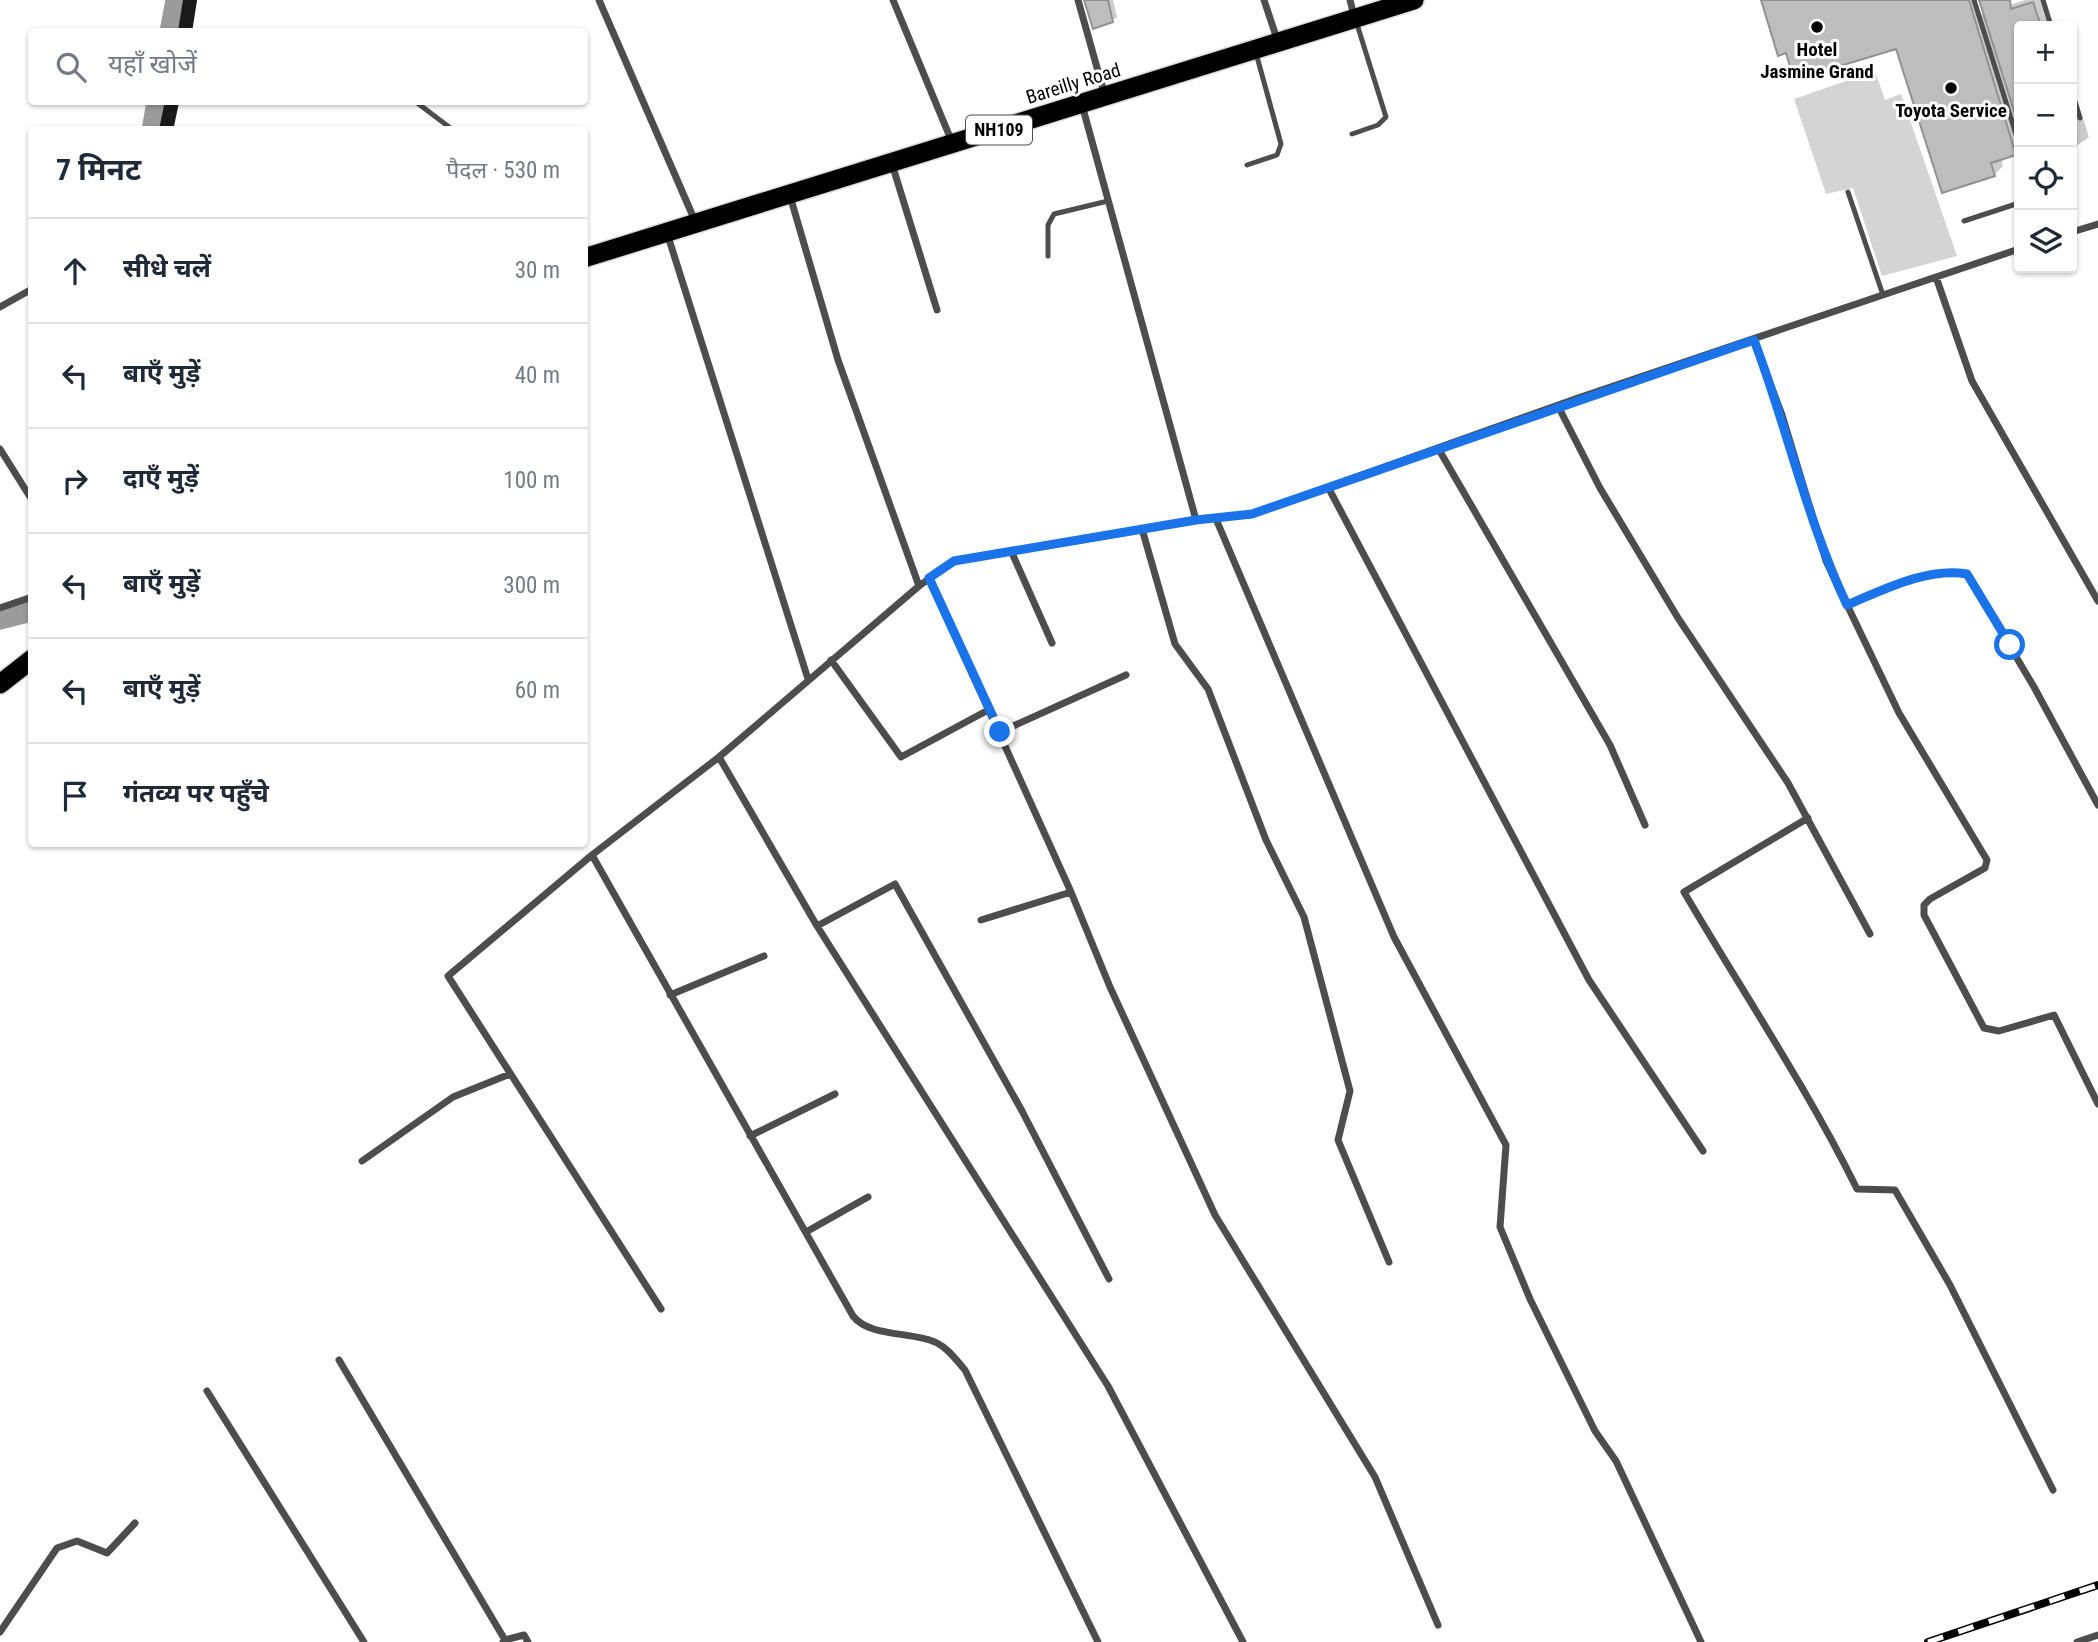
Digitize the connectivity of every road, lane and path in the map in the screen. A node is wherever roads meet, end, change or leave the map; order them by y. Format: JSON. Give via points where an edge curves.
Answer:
{"nodes":[{"id":1,"x":190,"y":0,"type":"edge"},
{"id":2,"x":599,"y":0,"type":"edge"},
{"id":3,"x":893,"y":0,"type":"edge"},
{"id":4,"x":1078,"y":0,"type":"edge"},
{"id":5,"x":1264,"y":0,"type":"edge"},
{"id":6,"x":1350,"y":0,"type":"edge"},
{"id":7,"x":1974,"y":0,"type":"edge"},
{"id":8,"x":2043,"y":0,"type":"edge"},
{"id":9,"x":1403,"y":2,"type":"edge"},
{"id":10,"x":1355,"y":20,"type":"junction"},
{"id":11,"x":2049,"y":21,"type":"edge"},
{"id":12,"x":185,"y":28,"type":"edge"},
{"id":13,"x":1279,"y":44,"type":"junction"},
{"id":14,"x":1255,"y":50,"type":"junction"},
{"id":15,"x":1105,"y":97,"type":"junction"},
{"id":16,"x":171,"y":105,"type":"edge"},
{"id":17,"x":420,"y":105,"type":"edge"},
{"id":18,"x":1082,"y":105,"type":"junction"},
{"id":19,"x":2077,"y":108,"type":"edge"},
{"id":20,"x":2080,"y":118,"type":"dead end"},
{"id":21,"x":167,"y":126,"type":"edge"},
{"id":22,"x":448,"y":126,"type":"edge"},
{"id":23,"x":2014,"y":128,"type":"edge"},
{"id":24,"x":1352,"y":134,"type":"dead end"},
{"id":25,"x":953,"y":144,"type":"junction"},
{"id":26,"x":892,"y":163,"type":"junction"},
{"id":27,"x":1247,"y":165,"type":"dead end"},
{"id":28,"x":1848,"y":192,"type":"dead end"},
{"id":29,"x":790,"y":196,"type":"junction"},
{"id":30,"x":1108,"y":201,"type":"junction"},
{"id":31,"x":2014,"y":204,"type":"edge"},
{"id":32,"x":1964,"y":221,"type":"dead end"},
{"id":33,"x":2098,"y":224,"type":"edge"},
{"id":34,"x":697,"y":225,"type":"junction"},
{"id":35,"x":2077,"y":230,"type":"edge"},
{"id":36,"x":667,"y":233,"type":"junction"},
{"id":37,"x":2014,"y":251,"type":"edge"},
{"id":38,"x":588,"y":254,"type":"edge"},
{"id":39,"x":1048,"y":256,"type":"dead end"},
{"id":40,"x":1936,"y":277,"type":"junction"},
{"id":41,"x":28,"y":291,"type":"edge"},
{"id":42,"x":1883,"y":295,"type":"junction"},
{"id":43,"x":0,"y":307,"type":"edge"},
{"id":44,"x":937,"y":310,"type":"dead end"},
{"id":45,"x":1754,"y":340,"type":"junction"},
{"id":46,"x":1558,"y":405,"type":"junction"},
{"id":47,"x":0,"y":449,"type":"edge"},
{"id":48,"x":1438,"y":449,"type":"junction"},
{"id":49,"x":1328,"y":487,"type":"junction"},
{"id":50,"x":28,"y":494,"type":"edge"},
{"id":51,"x":1216,"y":519,"type":"junction"},
{"id":52,"x":1196,"y":520,"type":"junction"},
{"id":53,"x":1142,"y":529,"type":"junction"},
{"id":54,"x":1012,"y":553,"type":"junction"},
{"id":55,"x":929,"y":578,"type":"junction"},
{"id":56,"x":919,"y":586,"type":"junction"},
{"id":57,"x":28,"y":598,"type":"edge"},
{"id":58,"x":2098,"y":601,"type":"edge"},
{"id":59,"x":1847,"y":605,"type":"junction"},
{"id":60,"x":0,"y":607,"type":"edge"},
{"id":61,"x":1052,"y":643,"type":"dead end"},
{"id":62,"x":831,"y":660,"type":"junction"},
{"id":63,"x":28,"y":662,"type":"edge"},
{"id":64,"x":1126,"y":675,"type":"dead end"},
{"id":65,"x":808,"y":679,"type":"junction"},
{"id":66,"x":0,"y":684,"type":"edge"},
{"id":67,"x":990,"y":709,"type":"junction"},
{"id":68,"x":1000,"y":732,"type":"junction"},
{"id":69,"x":719,"y":757,"type":"junction"},
{"id":70,"x":2098,"y":805,"type":"edge"},
{"id":71,"x":1808,"y":818,"type":"junction"},
{"id":72,"x":1645,"y":825,"type":"dead end"},
{"id":73,"x":592,"y":855,"type":"junction"},
{"id":74,"x":1071,"y":892,"type":"junction"},
{"id":75,"x":981,"y":920,"type":"dead end"},
{"id":76,"x":817,"y":926,"type":"junction"},
{"id":77,"x":1870,"y":934,"type":"dead end"},
{"id":78,"x":764,"y":956,"type":"dead end"},
{"id":79,"x":670,"y":995,"type":"junction"},
{"id":80,"x":510,"y":1074,"type":"junction"},
{"id":81,"x":835,"y":1094,"type":"dead end"},
{"id":82,"x":2098,"y":1104,"type":"edge"},
{"id":83,"x":750,"y":1136,"type":"junction"},
{"id":84,"x":1703,"y":1151,"type":"dead end"},
{"id":85,"x":362,"y":1161,"type":"dead end"},
{"id":86,"x":868,"y":1197,"type":"dead end"},
{"id":87,"x":806,"y":1232,"type":"junction"},
{"id":88,"x":1389,"y":1262,"type":"dead end"},
{"id":89,"x":1109,"y":1279,"type":"dead end"},
{"id":90,"x":661,"y":1309,"type":"dead end"},
{"id":91,"x":339,"y":1360,"type":"dead end"},
{"id":92,"x":207,"y":1391,"type":"dead end"},
{"id":93,"x":2053,"y":1490,"type":"dead end"},
{"id":94,"x":135,"y":1523,"type":"dead end"},
{"id":95,"x":1438,"y":1625,"type":"dead end"},
{"id":96,"x":0,"y":1632,"type":"edge"},
{"id":97,"x":2098,"y":1635,"type":"edge"},
{"id":98,"x":504,"y":1641,"type":"edge"},
{"id":99,"x":364,"y":1642,"type":"edge"},
{"id":100,"x":528,"y":1642,"type":"edge"},
{"id":101,"x":1098,"y":1642,"type":"edge"},
{"id":102,"x":1242,"y":1642,"type":"edge"},
{"id":103,"x":1701,"y":1642,"type":"edge"},
{"id":104,"x":2077,"y":1642,"type":"edge"}],
"edges":[{"from":1,"to":12,"type":"main road"},
{"from":2,"to":34,"type":"street"},
{"from":3,"to":25,"type":"street"},
{"from":4,"to":15,"type":"street"},
{"from":5,"to":13,"type":"street"},
{"from":6,"to":10,"type":"street"},
{"from":7,"to":23,"type":"lane"},
{"from":8,"to":11,"type":"lane"},
{"from":9,"to":10,"type":"highway","name":"Bareilly Road","number":"NH109"},
{"from":10,"to":13,"type":"highway","name":"Bareilly Road","number":"NH109"},
{"from":10,"to":24,"type":"lane","via":[[1386,117],[1378,125]]},
{"from":13,"to":14,"type":"highway","name":"Bareilly Road","number":"NH109"},
{"from":14,"to":15,"type":"highway","name":"Bareilly Road","number":"NH109"},
{"from":14,"to":27,"type":"lane","via":[[1282,144],[1277,155]]},
{"from":15,"to":18,"type":"highway","name":"Bareilly Road","number":"NH109"},
{"from":16,"to":21,"type":"main road"},
{"from":17,"to":22,"type":"lane"},
{"from":18,"to":25,"type":"highway","name":"Bareilly Road","number":"NH109"},
{"from":18,"to":30,"type":"street"},
{"from":19,"to":20,"type":"lane"},
{"from":25,"to":26,"type":"highway","name":"Bareilly Road","number":"NH109"},
{"from":26,"to":29,"type":"highway","name":"Bareilly Road","number":"NH109"},
{"from":26,"to":44,"type":"street"},
{"from":28,"to":42,"type":"lane"},
{"from":29,"to":34,"type":"highway","name":"Bareilly Road","number":"NH109"},
{"from":29,"to":56,"type":"street","via":[[838,359]]},
{"from":30,"to":39,"type":"lane","via":[[1054,214],[1048,225]]},
{"from":30,"to":52,"type":"street"},
{"from":31,"to":32,"type":"lane"},
{"from":33,"to":35,"type":"street"},
{"from":34,"to":36,"type":"highway","name":"Bareilly Road","number":"NH109"},
{"from":36,"to":38,"type":"highway","name":"Bareilly Road","number":"NH109"},
{"from":36,"to":65,"type":"street"},
{"from":37,"to":40,"type":"street"},
{"from":40,"to":42,"type":"street"},
{"from":40,"to":58,"type":"street","via":[[1972,382]]},
{"from":41,"to":43,"type":"street"},
{"from":42,"to":45,"type":"street"},
{"from":45,"to":46,"type":"street"},
{"from":45,"to":59,"type":"street","via":[[1826,561]]},
{"from":46,"to":48,"type":"street"},
{"from":46,"to":71,"type":"street","via":[[1600,488],[1678,618]]},
{"from":47,"to":50,"type":"street"},
{"from":48,"to":49,"type":"street"},
{"from":48,"to":72,"type":"street","via":[[1610,745]]},
{"from":49,"to":51,"type":"street","via":[[1252,514]]},
{"from":49,"to":84,"type":"street","via":[[1575,954]]},
{"from":51,"to":52,"type":"street"},
{"from":51,"to":103,"type":"street","via":[[1394,937],[1506,1145],[1500,1227],[1530,1298],[1595,1431],[1616,1461]]},
{"from":52,"to":53,"type":"street"},
{"from":53,"to":54,"type":"street"},
{"from":53,"to":88,"type":"street","via":[[1175,644],[1208,689],[1266,840],[1304,917],[1350,1091],[1338,1140]]},
{"from":54,"to":55,"type":"street","via":[[954,561]]},
{"from":54,"to":61,"type":"street"},
{"from":55,"to":56,"type":"street"},
{"from":55,"to":67,"type":"street"},
{"from":56,"to":62,"type":"street"},
{"from":57,"to":60,"type":"street"},
{"from":59,"to":70,"type":"street","via":[[1905,581],[1967,574]]},
{"from":59,"to":82,"type":"street","via":[[1899,713],[1987,860],[1985,868],[1930,899],[1924,905],[1924,915],[1984,1028],[1999,1031],[2054,1015]]},
{"from":62,"to":65,"type":"street"},
{"from":62,"to":67,"type":"street","via":[[901,757]]},
{"from":63,"to":66,"type":"highway"},
{"from":64,"to":68,"type":"street"},
{"from":65,"to":69,"type":"street"},
{"from":67,"to":68,"type":"street"},
{"from":68,"to":74,"type":"street"},
{"from":69,"to":73,"type":"street"},
{"from":69,"to":76,"type":"street"},
{"from":71,"to":77,"type":"street"},
{"from":71,"to":93,"type":"street","via":[[1684,891],[1820,1114],[1857,1189],[1895,1191],[1950,1285]]},
{"from":73,"to":79,"type":"street"},
{"from":73,"to":80,"type":"street","via":[[448,976]]},
{"from":74,"to":75,"type":"street"},
{"from":74,"to":95,"type":"street","via":[[1110,988],[1222,1229],[1375,1477]]},
{"from":76,"to":89,"type":"street","via":[[895,884]]},
{"from":76,"to":102,"type":"street","via":[[1102,1376]]},
{"from":78,"to":79,"type":"street"},
{"from":79,"to":83,"type":"street"},
{"from":80,"to":85,"type":"street","via":[[453,1097]]},
{"from":80,"to":90,"type":"street"},
{"from":81,"to":83,"type":"street"},
{"from":83,"to":87,"type":"street"},
{"from":86,"to":87,"type":"street"},
{"from":87,"to":101,"type":"street","via":[[858,1322],[935,1342],[965,1370]]},
{"from":91,"to":98,"type":"street"},
{"from":92,"to":99,"type":"street"},
{"from":94,"to":96,"type":"street","via":[[107,1553],[77,1541],[57,1548]]},
{"from":97,"to":104,"type":"street"},
{"from":98,"to":100,"type":"street","via":[[524,1634]]}]}
